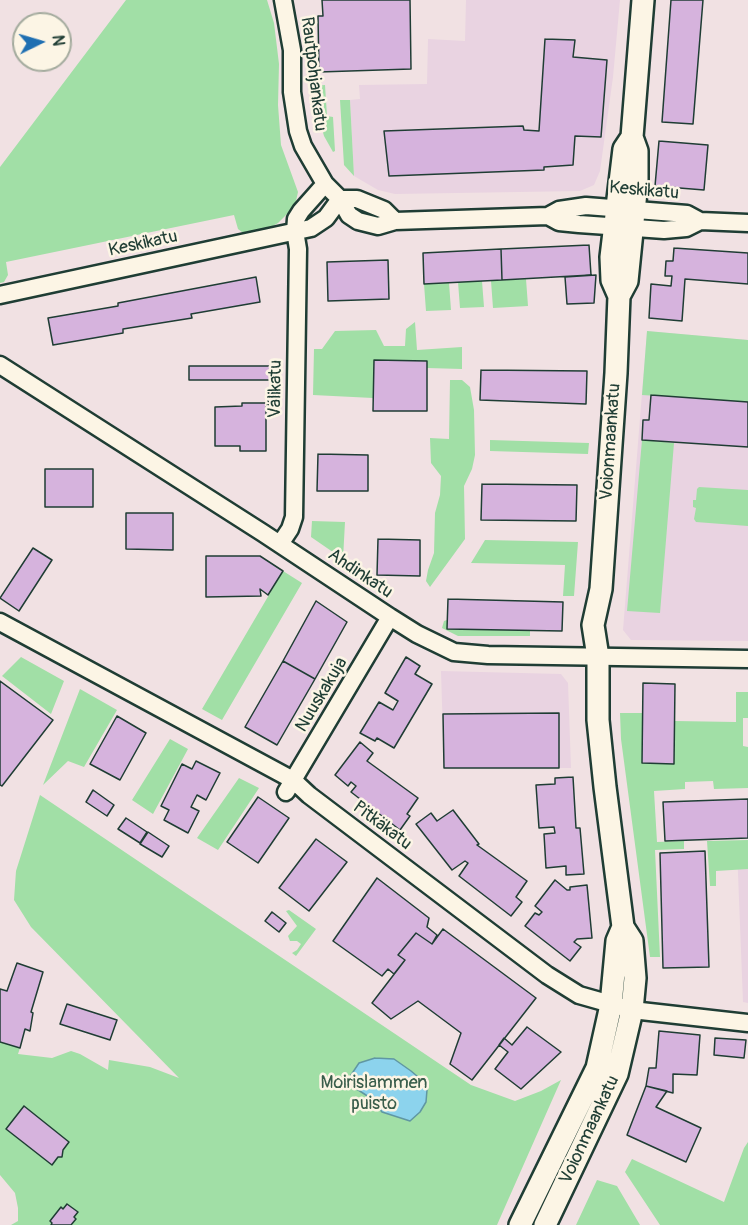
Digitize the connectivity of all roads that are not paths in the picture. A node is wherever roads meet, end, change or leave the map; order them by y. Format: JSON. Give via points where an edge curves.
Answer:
{"nodes":[{"id":1,"x":283,"y":0,"type":"edge"},
{"id":2,"x":644,"y":0,"type":"edge"},
{"id":3,"x":325,"y":184,"type":"junction"},
{"id":4,"x":340,"y":199,"type":"junction"},
{"id":5,"x":624,"y":218,"type":"junction"},
{"id":6,"x":748,"y":223,"type":"edge"},
{"id":7,"x":295,"y":231,"type":"junction"},
{"id":8,"x":0,"y":295,"type":"edge"},
{"id":9,"x":0,"y":365,"type":"edge"},
{"id":10,"x":280,"y":544,"type":"junction"},
{"id":11,"x":390,"y":617,"type":"junction"},
{"id":12,"x":0,"y":622,"type":"edge"},
{"id":13,"x":598,"y":657,"type":"junction"},
{"id":14,"x":748,"y":659,"type":"edge"},
{"id":15,"x":290,"y":786,"type":"junction"},
{"id":16,"x":623,"y":927,"type":"junction"},
{"id":17,"x":611,"y":1005,"type":"junction"},
{"id":18,"x":632,"y":1010,"type":"junction"},
{"id":19,"x":748,"y":1023,"type":"edge"},
{"id":20,"x":520,"y":1225,"type":"edge"},
{"id":21,"x":545,"y":1225,"type":"edge"}],
"edges":[{"from":1,"to":3,"type":"street","name":"Rautpohjankatu","via":[[292,50],[292,92],[298,131]]},
{"from":2,"to":5,"type":"main road","name":"Voionmaankatu","via":[[632,137],[637,151]]},
{"from":3,"to":4,"type":"street","name":"Keskikatu"},
{"from":3,"to":7,"type":"street","via":[[301,210]]},
{"from":4,"to":5,"type":"street","name":"Keskikatu","via":[[358,222],[378,226],[395,221],[548,216],[559,210],[586,206]]},
{"from":4,"to":7,"type":"street","name":"Keskikatu","via":[[326,218],[311,228]]},
{"from":5,"to":6,"type":"street","name":"Keskikatu","via":[[664,230],[686,228],[700,221]]},
{"from":5,"to":13,"type":"main road","name":"Voionmaankatu","via":[[627,281],[619,296],[601,589],[607,626]]},
{"from":7,"to":8,"type":"street","name":"Keskikatu"},
{"from":7,"to":10,"type":"street","name":"Välikatu","via":[[298,249],[294,517]]},
{"from":9,"to":10,"type":"street","name":"Ahdinkatu"},
{"from":10,"to":11,"type":"street","name":"Ahdinkatu"},
{"from":11,"to":13,"type":"street","name":"Ahdinkatu","via":[[454,651]]},
{"from":11,"to":15,"type":"street","name":"Nuuskakuja"},
{"from":12,"to":15,"type":"street","name":"Pitkäkatu"},
{"from":13,"to":14,"type":"street","name":"Ahdinkatu"},
{"from":13,"to":16,"type":"main road","name":"Voionmaankatu","via":[[598,720]]},
{"from":15,"to":17,"type":"street","name":"Pitkäkatu","via":[[309,795],[547,975],[579,995]]},
{"from":16,"to":17,"type":"main road","name":"Voionmaankatu","via":[[617,941]]},
{"from":16,"to":18,"type":"main road","name":"Voionmaankatu","via":[[632,941]]},
{"from":17,"to":18,"type":"street","name":"Pitkäkatu"},
{"from":17,"to":20,"type":"main road","name":"Voionmaankatu","via":[[597,1068]]},
{"from":18,"to":19,"type":"street","name":"Pitkäkatu"},
{"from":18,"to":21,"type":"main road","name":"Voionmaankatu","via":[[617,1074]]}]}
